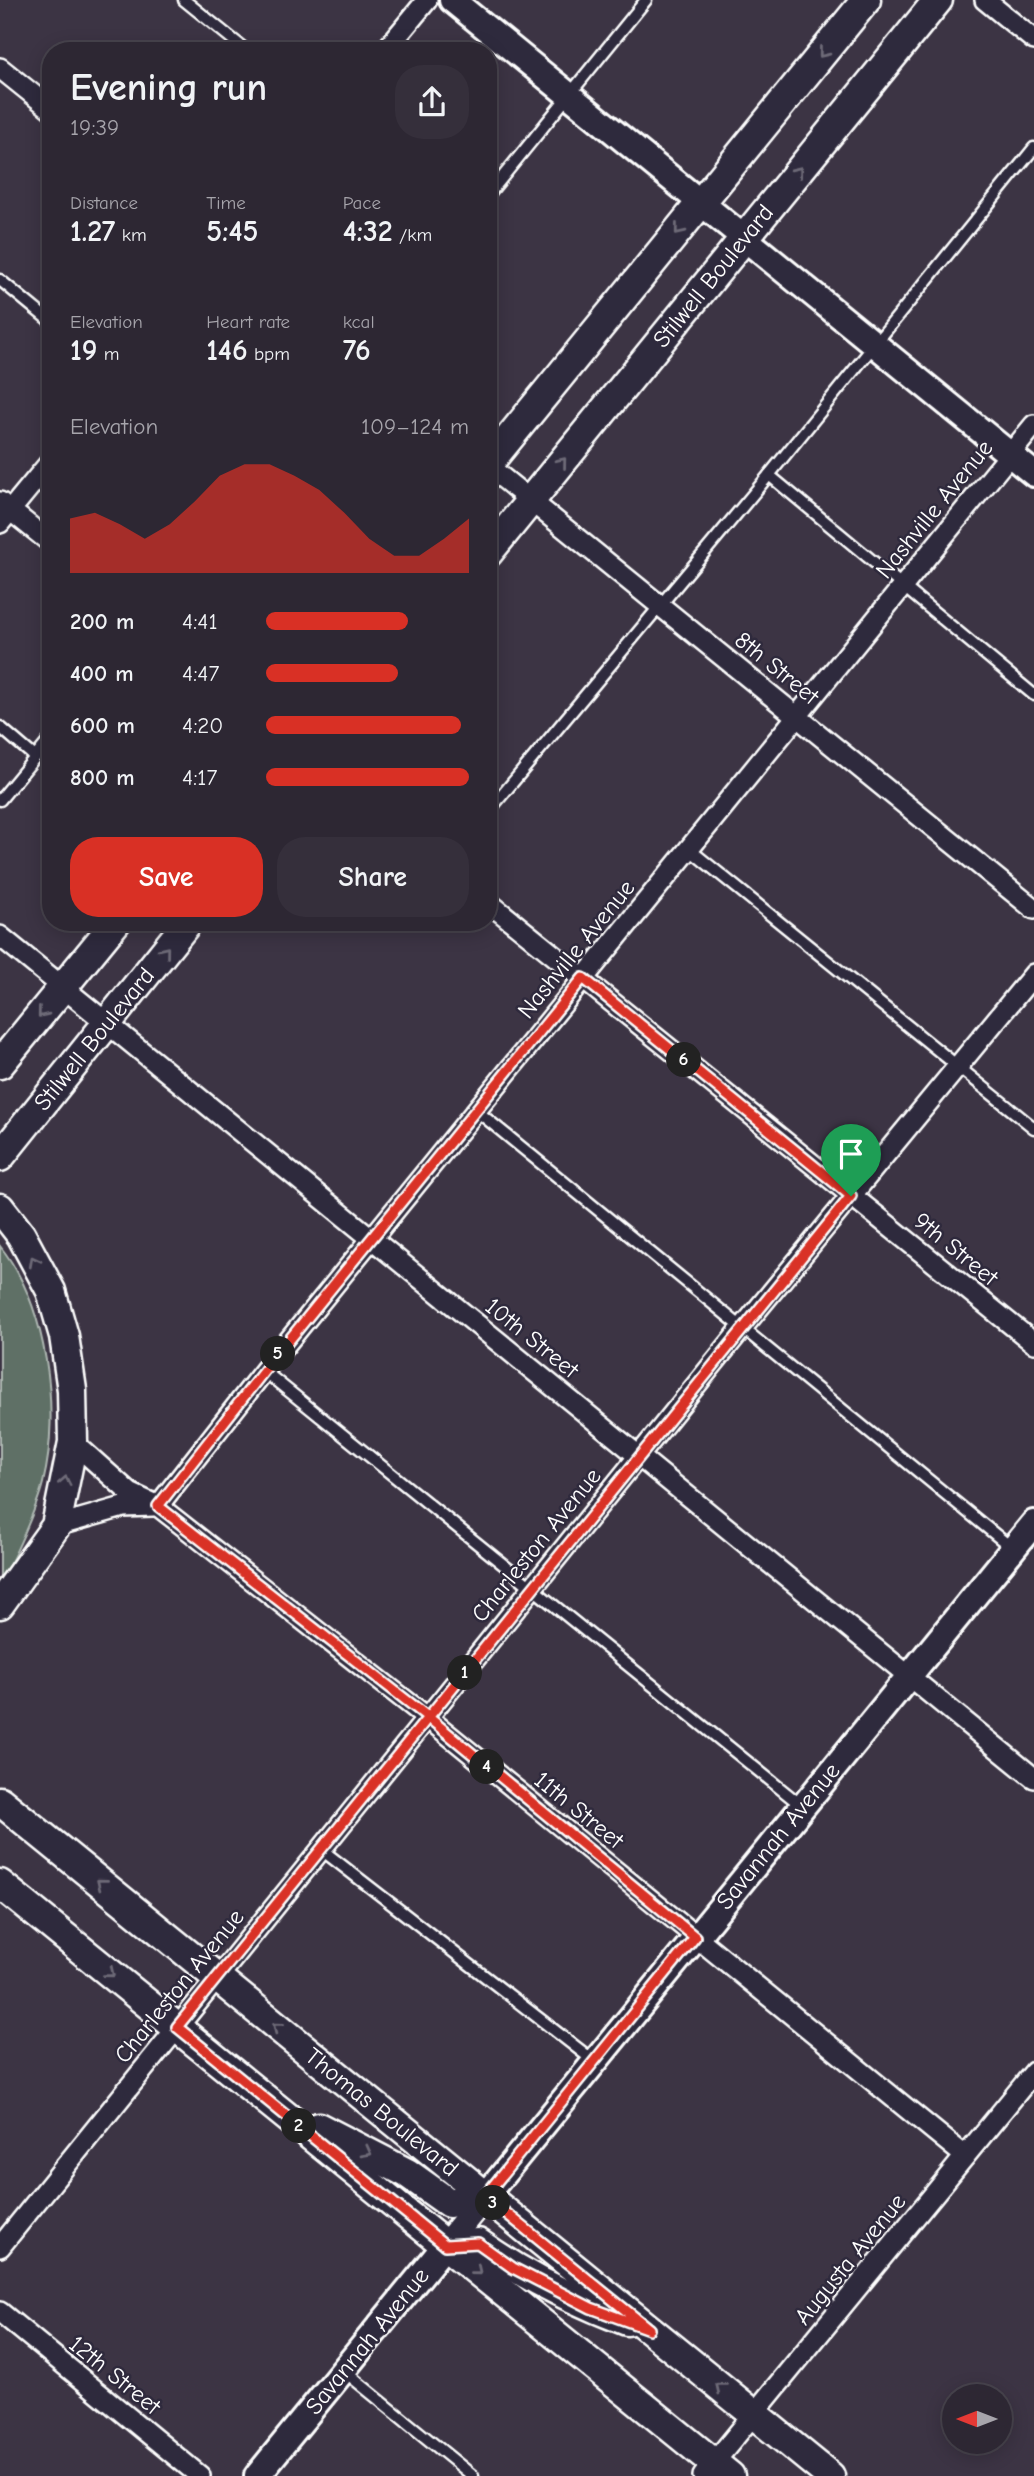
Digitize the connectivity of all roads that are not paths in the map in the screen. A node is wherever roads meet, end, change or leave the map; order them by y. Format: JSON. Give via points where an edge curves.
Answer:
{"nodes":[{"id":1,"x":184,"y":0,"type":"edge"},
{"id":2,"x":427,"y":0,"type":"edge"},
{"id":3,"x":452,"y":0,"type":"edge"},
{"id":4,"x":646,"y":0,"type":"edge"},
{"id":5,"x":866,"y":0,"type":"edge"},
{"id":6,"x":938,"y":0,"type":"edge"},
{"id":7,"x":985,"y":0,"type":"edge"},
{"id":8,"x":1034,"y":40,"type":"edge"},
{"id":9,"x":236,"y":42,"type":"edge"},
{"id":10,"x":392,"y":42,"type":"edge"},
{"id":11,"x":0,"y":68,"type":"edge"},
{"id":12,"x":568,"y":96,"type":"junction"},
{"id":13,"x":42,"y":102,"type":"edge"},
{"id":14,"x":1034,"y":148,"type":"edge"},
{"id":15,"x":497,"y":184,"type":"edge"},
{"id":16,"x":700,"y":204,"type":"junction"},
{"id":17,"x":744,"y":238,"type":"junction"},
{"id":18,"x":0,"y":280,"type":"edge"},
{"id":19,"x":42,"y":315,"type":"edge"},
{"id":20,"x":875,"y":345,"type":"junction"},
{"id":21,"x":1034,"y":425,"type":"edge"},
{"id":22,"x":497,"y":454,"type":"edge"},
{"id":23,"x":1010,"y":454,"type":"junction"},
{"id":24,"x":42,"y":471,"type":"edge"},
{"id":25,"x":497,"y":472,"type":"edge"},
{"id":26,"x":769,"y":474,"type":"junction"},
{"id":27,"x":1034,"y":474,"type":"edge"},
{"id":28,"x":531,"y":500,"type":"junction"},
{"id":29,"x":4,"y":512,"type":"edge"},
{"id":30,"x":42,"y":537,"type":"edge"},
{"id":31,"x":497,"y":542,"type":"edge"},
{"id":32,"x":902,"y":587,"type":"junction"},
{"id":33,"x":662,"y":605,"type":"junction"},
{"id":34,"x":1034,"y":695,"type":"edge"},
{"id":35,"x":797,"y":716,"type":"junction"},
{"id":36,"x":0,"y":727,"type":"edge"},
{"id":37,"x":42,"y":749,"type":"edge"},
{"id":38,"x":36,"y":757,"type":"junction"},
{"id":39,"x":0,"y":800,"type":"edge"},
{"id":40,"x":497,"y":801,"type":"edge"},
{"id":41,"x":689,"y":849,"type":"junction"},
{"id":42,"x":497,"y":909,"type":"edge"},
{"id":43,"x":1034,"y":909,"type":"edge"},
{"id":44,"x":109,"y":931,"type":"edge"},
{"id":45,"x":181,"y":931,"type":"edge"},
{"id":46,"x":0,"y":936,"type":"edge"},
{"id":47,"x":1034,"y":974,"type":"edge"},
{"id":48,"x":583,"y":978,"type":"junction"},
{"id":49,"x":63,"y":988,"type":"junction"},
{"id":50,"x":107,"y":1022,"type":"junction"},
{"id":51,"x":0,"y":1065,"type":"edge"},
{"id":52,"x":959,"y":1067,"type":"junction"},
{"id":53,"x":477,"y":1111,"type":"junction"},
{"id":54,"x":1034,"y":1128,"type":"edge"},
{"id":55,"x":0,"y":1157,"type":"edge"},
{"id":56,"x":851,"y":1196,"type":"junction"},
{"id":57,"x":0,"y":1208,"type":"edge"},
{"id":58,"x":372,"y":1239,"type":"junction"},
{"id":59,"x":743,"y":1327,"type":"junction"},
{"id":60,"x":1034,"y":1343,"type":"edge"},
{"id":61,"x":264,"y":1371,"type":"junction"},
{"id":62,"x":73,"y":1442,"type":"junction"},
{"id":63,"x":639,"y":1456,"type":"junction"},
{"id":64,"x":158,"y":1506,"type":"junction"},
{"id":65,"x":1034,"y":1523,"type":"edge"},
{"id":66,"x":56,"y":1526,"type":"junction"},
{"id":67,"x":1013,"y":1549,"type":"junction"},
{"id":68,"x":532,"y":1589,"type":"junction"},
{"id":69,"x":0,"y":1604,"type":"edge"},
{"id":70,"x":909,"y":1676,"type":"junction"},
{"id":71,"x":429,"y":1718,"type":"junction"},
{"id":72,"x":1034,"y":1778,"type":"edge"},
{"id":73,"x":0,"y":1801,"type":"edge"},
{"id":74,"x":802,"y":1806,"type":"junction"},
{"id":75,"x":322,"y":1850,"type":"junction"},
{"id":76,"x":0,"y":1884,"type":"edge"},
{"id":77,"x":695,"y":1937,"type":"junction"},
{"id":78,"x":217,"y":1978,"type":"junction"},
{"id":79,"x":177,"y":2027,"type":"junction"},
{"id":80,"x":594,"y":2061,"type":"junction"},
{"id":81,"x":1034,"y":2071,"type":"edge"},
{"id":82,"x":283,"y":2113,"type":"junction"},
{"id":83,"x":965,"y":2156,"type":"junction"},
{"id":84,"x":485,"y":2196,"type":"junction"},
{"id":85,"x":445,"y":2245,"type":"junction"},
{"id":86,"x":0,"y":2247,"type":"edge"},
{"id":87,"x":0,"y":2312,"type":"edge"},
{"id":88,"x":649,"y":2329,"type":"junction"},
{"id":89,"x":343,"y":2371,"type":"junction"},
{"id":90,"x":754,"y":2415,"type":"junction"},
{"id":91,"x":716,"y":2472,"type":"edge"},
{"id":92,"x":200,"y":2476,"type":"edge"},
{"id":93,"x":257,"y":2476,"type":"edge"},
{"id":94,"x":473,"y":2476,"type":"edge"},
{"id":95,"x":830,"y":2476,"type":"edge"}],
"edges":[{"from":1,"to":9,"type":"lane"},
{"from":2,"to":10,"type":"street"},
{"from":3,"to":12,"type":"street"},
{"from":4,"to":12,"type":"lane"},
{"from":5,"to":16,"type":"main road","one_way":true},
{"from":17,"to":6,"type":"main road","name":"Stilwell Boulevard","one_way":true},
{"from":7,"to":8,"type":"street"},
{"from":11,"to":13,"type":"street"},
{"from":12,"to":15,"type":"lane"},
{"from":12,"to":16,"type":"street"},
{"from":14,"to":20,"type":"lane"},
{"from":16,"to":17,"type":"street"},
{"from":16,"to":22,"type":"main road","one_way":true},
{"from":17,"to":20,"type":"street"},
{"from":28,"to":17,"type":"main road","name":"Stilwell Boulevard","one_way":true},
{"from":18,"to":19,"type":"lane"},
{"from":20,"to":23,"type":"street"},
{"from":20,"to":26,"type":"lane"},
{"from":21,"to":23,"type":"street","name":"Nashville Avenue"},
{"from":23,"to":27,"type":"street"},
{"from":23,"to":32,"type":"street","name":"Nashville Avenue"},
{"from":24,"to":29,"type":"street"},
{"from":25,"to":28,"type":"street","name":"8th Street"},
{"from":26,"to":32,"type":"lane"},
{"from":26,"to":33,"type":"lane"},
{"from":28,"to":31,"type":"main road","name":"Stilwell Boulevard"},
{"from":28,"to":33,"type":"street","name":"8th Street"},
{"from":29,"to":30,"type":"street"},
{"from":32,"to":34,"type":"lane"},
{"from":32,"to":35,"type":"street","name":"Nashville Avenue"},
{"from":33,"to":35,"type":"street","name":"8th Street"},
{"from":33,"to":40,"type":"lane"},
{"from":35,"to":41,"type":"street","name":"Nashville Avenue"},
{"from":35,"to":43,"type":"street","name":"8th Street"},
{"from":36,"to":38,"type":"lane"},
{"from":37,"to":38,"type":"lane"},
{"from":38,"to":39,"type":"lane"},
{"from":41,"to":48,"type":"street","name":"Nashville Avenue"},
{"from":41,"to":52,"type":"lane"},
{"from":42,"to":48,"type":"street","name":"9th Street"},
{"from":44,"to":49,"type":"main road"},
{"from":50,"to":45,"type":"main road","name":"Stilwell Boulevard","one_way":true},
{"from":46,"to":49,"type":"street","name":"10th Street"},
{"from":47,"to":52,"type":"street","name":"Charleston Avenue"},
{"from":48,"to":53,"type":"street","name":"Nashville Avenue"},
{"from":48,"to":56,"type":"street","name":"9th Street"},
{"from":49,"to":50,"type":"street","name":"10th Street"},
{"from":49,"to":51,"type":"main road","one_way":true},
{"from":50,"to":55,"type":"main road","name":"Stilwell Boulevard"},
{"from":50,"to":58,"type":"street","name":"10th Street"},
{"from":52,"to":54,"type":"lane"},
{"from":52,"to":56,"type":"street","name":"Charleston Avenue"},
{"from":53,"to":58,"type":"street","name":"Nashville Avenue"},
{"from":53,"to":59,"type":"lane"},
{"from":56,"to":59,"type":"street","name":"Charleston Avenue"},
{"from":56,"to":60,"type":"street","name":"9th Street"},
{"from":62,"to":57,"type":"main road","one_way":true,"via":[[72,1390],[51,1291]]},
{"from":58,"to":61,"type":"street","name":"Nashville Avenue"},
{"from":58,"to":63,"type":"street","name":"10th Street"},
{"from":59,"to":63,"type":"street","name":"Charleston Avenue"},
{"from":59,"to":67,"type":"lane"},
{"from":61,"to":64,"type":"street","name":"Nashville Avenue"},
{"from":61,"to":68,"type":"lane"},
{"from":62,"to":64,"type":"street","name":"11th Street","via":[[130,1493]]},
{"from":66,"to":62,"type":"main road","one_way":true},
{"from":63,"to":68,"type":"street","name":"Charleston Avenue"},
{"from":63,"to":70,"type":"street","name":"10th Street"},
{"from":64,"to":66,"type":"street","via":[[123,1507]]},
{"from":64,"to":71,"type":"street","name":"11th Street"},
{"from":65,"to":67,"type":"street","name":"Savannah Avenue"},
{"from":66,"to":69,"type":"main road"},
{"from":67,"to":70,"type":"street","name":"Savannah Avenue"},
{"from":68,"to":71,"type":"street","name":"Charleston Avenue"},
{"from":68,"to":74,"type":"lane"},
{"from":70,"to":72,"type":"street","name":"10th Street"},
{"from":70,"to":74,"type":"street","name":"Savannah Avenue"},
{"from":71,"to":75,"type":"street","name":"Charleston Avenue"},
{"from":71,"to":77,"type":"street","name":"11th Street"},
{"from":78,"to":73,"type":"main road","name":"Thomas Boulevard","one_way":true},
{"from":74,"to":77,"type":"street","name":"Savannah Avenue"},
{"from":75,"to":78,"type":"street","name":"Charleston Avenue"},
{"from":75,"to":80,"type":"lane"},
{"from":76,"to":79,"type":"main road","one_way":true},
{"from":77,"to":80,"type":"street","name":"Savannah Avenue"},
{"from":77,"to":83,"type":"street","name":"11th Street"},
{"from":78,"to":79,"type":"street","name":"Charleston Avenue"},
{"from":84,"to":78,"type":"main road","name":"Thomas Boulevard","one_way":true},
{"from":79,"to":82,"type":"main road"},
{"from":79,"to":86,"type":"street","name":"Charleston Avenue"},
{"from":80,"to":84,"type":"street","name":"Savannah Avenue"},
{"from":81,"to":83,"type":"street","name":"Augusta Avenue"},
{"from":82,"to":84,"type":"main road","one_way":true,"via":[[407,2173],[449,2203]]},
{"from":82,"to":85,"type":"main road"},
{"from":83,"to":90,"type":"street","name":"Augusta Avenue"},
{"from":84,"to":85,"type":"street","name":"Savannah Avenue"},
{"from":84,"to":88,"type":"main road","name":"Thomas Boulevard"},
{"from":85,"to":88,"type":"main road","via":[[478,2243],[513,2268],[591,2308]]},
{"from":85,"to":89,"type":"street","name":"Savannah Avenue"},
{"from":85,"to":91,"type":"main road","one_way":true},
{"from":87,"to":92,"type":"street","name":"12th Street"},
{"from":90,"to":88,"type":"main road","name":"Thomas Boulevard","one_way":true},
{"from":89,"to":93,"type":"street","name":"Savannah Avenue"},
{"from":89,"to":94,"type":"lane"},
{"from":90,"to":91,"type":"street","name":"Augusta Avenue"},
{"from":90,"to":95,"type":"main road","name":"Thomas Boulevard"}]}
